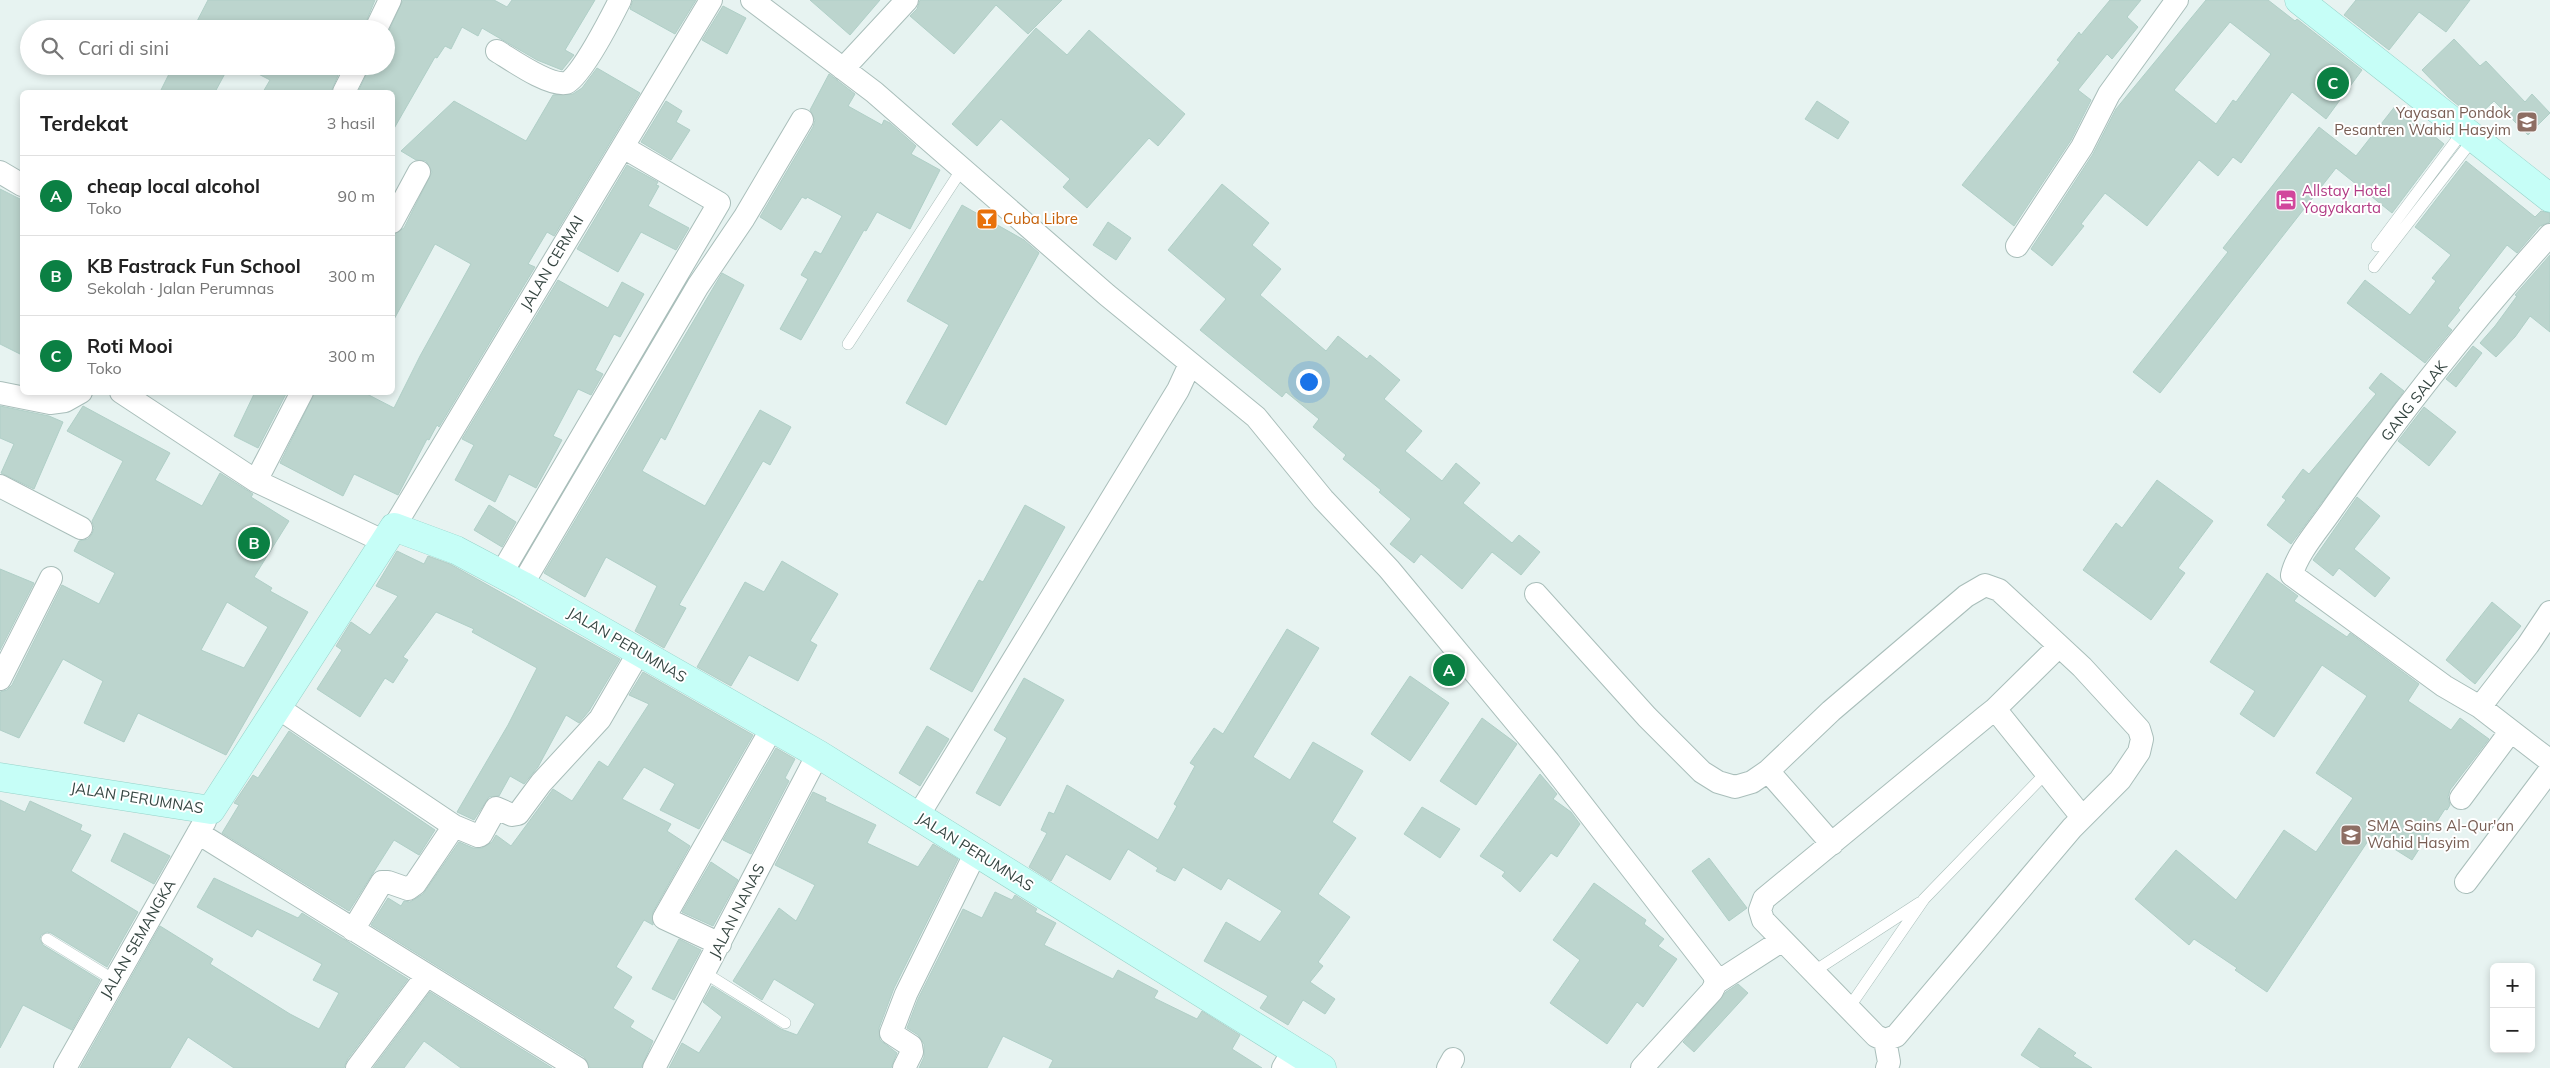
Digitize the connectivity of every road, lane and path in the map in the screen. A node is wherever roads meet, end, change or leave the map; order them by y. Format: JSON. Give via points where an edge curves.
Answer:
{"nodes":[{"id":1,"x":390,"y":0,"type":"edge"},
{"id":2,"x":620,"y":0,"type":"edge"},
{"id":3,"x":711,"y":0,"type":"edge"},
{"id":4,"x":752,"y":0,"type":"edge"},
{"id":5,"x":907,"y":0,"type":"edge"},
{"id":6,"x":2177,"y":0,"type":"edge"},
{"id":7,"x":2299,"y":0,"type":"edge"},
{"id":8,"x":2327,"y":10,"type":"edge"},
{"id":9,"x":380,"y":20,"type":"edge"},
{"id":10,"x":497,"y":51,"type":"dead end"},
{"id":11,"x":843,"y":69,"type":"junction"},
{"id":12,"x":352,"y":75,"type":"edge"},
{"id":13,"x":345,"y":90,"type":"edge"},
{"id":14,"x":802,"y":120,"type":"dead end"},
{"id":15,"x":2469,"y":134,"type":"junction"},
{"id":16,"x":622,"y":147,"type":"junction"},
{"id":17,"x":962,"y":169,"type":"junction"},
{"id":18,"x":0,"y":172,"type":"edge"},
{"id":19,"x":419,"y":172,"type":"dead end"},
{"id":20,"x":20,"y":184,"type":"edge"},
{"id":21,"x":2550,"y":198,"type":"edge"},
{"id":22,"x":395,"y":216,"type":"edge"},
{"id":23,"x":2550,"y":235,"type":"edge"},
{"id":24,"x":2017,"y":246,"type":"dead end"},
{"id":25,"x":2377,"y":246,"type":"dead end"},
{"id":26,"x":2374,"y":267,"type":"dead end"},
{"id":27,"x":848,"y":344,"type":"dead end"},
{"id":28,"x":1190,"y":364,"type":"junction"},
{"id":29,"x":0,"y":393,"type":"edge"},
{"id":30,"x":76,"y":395,"type":"edge"},
{"id":31,"x":126,"y":395,"type":"edge"},
{"id":32,"x":300,"y":395,"type":"edge"},
{"id":33,"x":256,"y":481,"type":"junction"},
{"id":34,"x":0,"y":486,"type":"edge"},
{"id":35,"x":81,"y":528,"type":"dead end"},
{"id":36,"x":388,"y":534,"type":"junction"},
{"id":37,"x":52,"y":578,"type":"dead end"},
{"id":38,"x":512,"y":580,"type":"junction"},
{"id":39,"x":1536,"y":594,"type":"dead end"},
{"id":40,"x":2550,"y":612,"type":"edge"},
{"id":41,"x":2059,"y":646,"type":"junction"},
{"id":42,"x":639,"y":652,"type":"junction"},
{"id":43,"x":0,"y":679,"type":"edge"},
{"id":44,"x":277,"y":707,"type":"junction"},
{"id":45,"x":2480,"y":707,"type":"junction"},
{"id":46,"x":1994,"y":709,"type":"junction"},
{"id":47,"x":772,"y":728,"type":"junction"},
{"id":48,"x":2510,"y":732,"type":"junction"},
{"id":49,"x":818,"y":754,"type":"junction"},
{"id":50,"x":2550,"y":761,"type":"edge"},
{"id":51,"x":2550,"y":770,"type":"edge"},
{"id":52,"x":1768,"y":771,"type":"junction"},
{"id":53,"x":2046,"y":773,"type":"junction"},
{"id":54,"x":0,"y":777,"type":"edge"},
{"id":55,"x":2461,"y":798,"type":"dead end"},
{"id":56,"x":918,"y":816,"type":"junction"},
{"id":57,"x":2082,"y":818,"type":"junction"},
{"id":58,"x":204,"y":822,"type":"junction"},
{"id":59,"x":454,"y":826,"type":"junction"},
{"id":60,"x":1832,"y":844,"type":"junction"},
{"id":61,"x":975,"y":854,"type":"junction"},
{"id":62,"x":2466,"y":882,"type":"dead end"},
{"id":63,"x":1924,"y":899,"type":"junction"},
{"id":64,"x":353,"y":930,"type":"junction"},
{"id":65,"x":47,"y":939,"type":"dead end"},
{"id":66,"x":1780,"y":941,"type":"junction"},
{"id":67,"x":720,"y":944,"type":"junction"},
{"id":68,"x":1813,"y":972,"type":"junction"},
{"id":69,"x":705,"y":973,"type":"junction"},
{"id":70,"x":427,"y":975,"type":"junction"},
{"id":71,"x":114,"y":980,"type":"junction"},
{"id":72,"x":1716,"y":983,"type":"junction"},
{"id":73,"x":1848,"y":1009,"type":"junction"},
{"id":74,"x":785,"y":1023,"type":"dead end"},
{"id":75,"x":1885,"y":1040,"type":"junction"},
{"id":76,"x":1288,"y":1059,"type":"edge"},
{"id":77,"x":65,"y":1068,"type":"edge"},
{"id":78,"x":357,"y":1068,"type":"edge"},
{"id":79,"x":577,"y":1068,"type":"edge"},
{"id":80,"x":654,"y":1068,"type":"edge"},
{"id":81,"x":904,"y":1068,"type":"edge"},
{"id":82,"x":1322,"y":1068,"type":"edge"},
{"id":83,"x":1642,"y":1068,"type":"edge"},
{"id":84,"x":1887,"y":1068,"type":"edge"}],
"edges":[{"from":1,"to":9,"type":"street"},
{"from":2,"to":10,"type":"street","via":[[588,58],[571,81],[550,80]]},
{"from":3,"to":16,"type":"street","name":"JALAN CERMAI"},
{"from":4,"to":11,"type":"street"},
{"from":5,"to":11,"type":"street"},
{"from":6,"to":24,"type":"street","via":[[2109,94],[2082,147]]},
{"from":7,"to":8,"type":"street"},
{"from":8,"to":15,"type":"street"},
{"from":11,"to":17,"type":"street"},
{"from":12,"to":13,"type":"street"},
{"from":14,"to":38,"type":"street","via":[[744,218]]},
{"from":15,"to":21,"type":"street"},
{"from":15,"to":25,"type":"lane"},
{"from":15,"to":26,"type":"lane"},
{"from":16,"to":36,"type":"street","name":"JALAN CERMAI"},
{"from":16,"to":38,"type":"street","via":[[719,204]]},
{"from":17,"to":27,"type":"lane"},
{"from":17,"to":28,"type":"street"},
{"from":18,"to":20,"type":"street"},
{"from":19,"to":22,"type":"street"},
{"from":23,"to":45,"type":"street","name":"GANG SALAK","via":[[2359,471],[2293,569],[2292,576],[2444,686]]},
{"from":28,"to":56,"type":"street","via":[[1178,390]]},
{"from":28,"to":72,"type":"street","via":[[1256,417],[1323,499],[1389,569],[1548,762],[1714,975]]},
{"from":29,"to":30,"type":"street","via":[[50,403],[65,401]]},
{"from":31,"to":33,"type":"street"},
{"from":32,"to":33,"type":"street"},
{"from":33,"to":36,"type":"street"},
{"from":34,"to":35,"type":"street"},
{"from":36,"to":38,"type":"street","name":"JALAN PERUMNAS","via":[[456,550]]},
{"from":36,"to":44,"type":"street","name":"JALAN PERUMNAS"},
{"from":37,"to":43,"type":"street"},
{"from":38,"to":42,"type":"street","name":"JALAN PERUMNAS"},
{"from":39,"to":52,"type":"street","via":[[1647,717],[1702,772],[1718,782],[1736,787],[1752,782]]},
{"from":40,"to":45,"type":"street"},
{"from":41,"to":46,"type":"street"},
{"from":41,"to":52,"type":"street","via":[[1999,590],[1980,586],[1831,711]]},
{"from":41,"to":57,"type":"street","via":[[2082,667],[2142,736],[2139,752],[2120,780]]},
{"from":42,"to":47,"type":"street","name":"JALAN PERUMNAS"},
{"from":42,"to":59,"type":"street","via":[[600,719],[541,783],[518,814],[512,815],[496,808],[478,836]]},
{"from":44,"to":58,"type":"street","name":"JALAN PERUMNAS"},
{"from":44,"to":59,"type":"street"},
{"from":45,"to":48,"type":"street"},
{"from":46,"to":53,"type":"street"},
{"from":46,"to":60,"type":"street"},
{"from":47,"to":49,"type":"street","name":"JALAN PERUMNAS"},
{"from":47,"to":67,"type":"street","via":[[664,918]]},
{"from":48,"to":50,"type":"street"},
{"from":48,"to":55,"type":"street"},
{"from":49,"to":56,"type":"street","name":"JALAN PERUMNAS"},
{"from":49,"to":67,"type":"street","name":"JALAN NANAS"},
{"from":51,"to":62,"type":"street"},
{"from":52,"to":60,"type":"street"},
{"from":53,"to":57,"type":"street"},
{"from":53,"to":63,"type":"lane"},
{"from":54,"to":58,"type":"street","name":"JALAN PERUMNAS"},
{"from":56,"to":61,"type":"street","name":"JALAN PERUMNAS"},
{"from":57,"to":75,"type":"street","via":[[1896,1036]]},
{"from":58,"to":64,"type":"street"},
{"from":58,"to":71,"type":"street","name":"JALAN SEMANGKA"},
{"from":59,"to":64,"type":"street","via":[[415,884],[408,889],[382,882]]},
{"from":60,"to":66,"type":"street","via":[[1764,899],[1760,910],[1763,920]]},
{"from":61,"to":76,"type":"street","name":"JALAN PERUMNAS","via":[[1235,1012]]},
{"from":61,"to":81,"type":"street","via":[[906,994],[891,1033],[911,1046],[912,1052]]},
{"from":63,"to":68,"type":"lane"},
{"from":63,"to":73,"type":"lane"},
{"from":64,"to":70,"type":"street"},
{"from":65,"to":71,"type":"lane"},
{"from":66,"to":68,"type":"street"},
{"from":66,"to":72,"type":"street"},
{"from":67,"to":69,"type":"street","name":"JALAN NANAS"},
{"from":68,"to":73,"type":"street"},
{"from":69,"to":74,"type":"lane"},
{"from":69,"to":80,"type":"street","name":"JALAN NANAS"},
{"from":70,"to":78,"type":"street"},
{"from":70,"to":79,"type":"street"},
{"from":71,"to":77,"type":"street","name":"JALAN SEMANGKA"},
{"from":72,"to":83,"type":"street"},
{"from":73,"to":75,"type":"street","via":[[1876,1036]]},
{"from":75,"to":84,"type":"street"},
{"from":76,"to":82,"type":"street","name":"JALAN PERUMNAS"}]}
